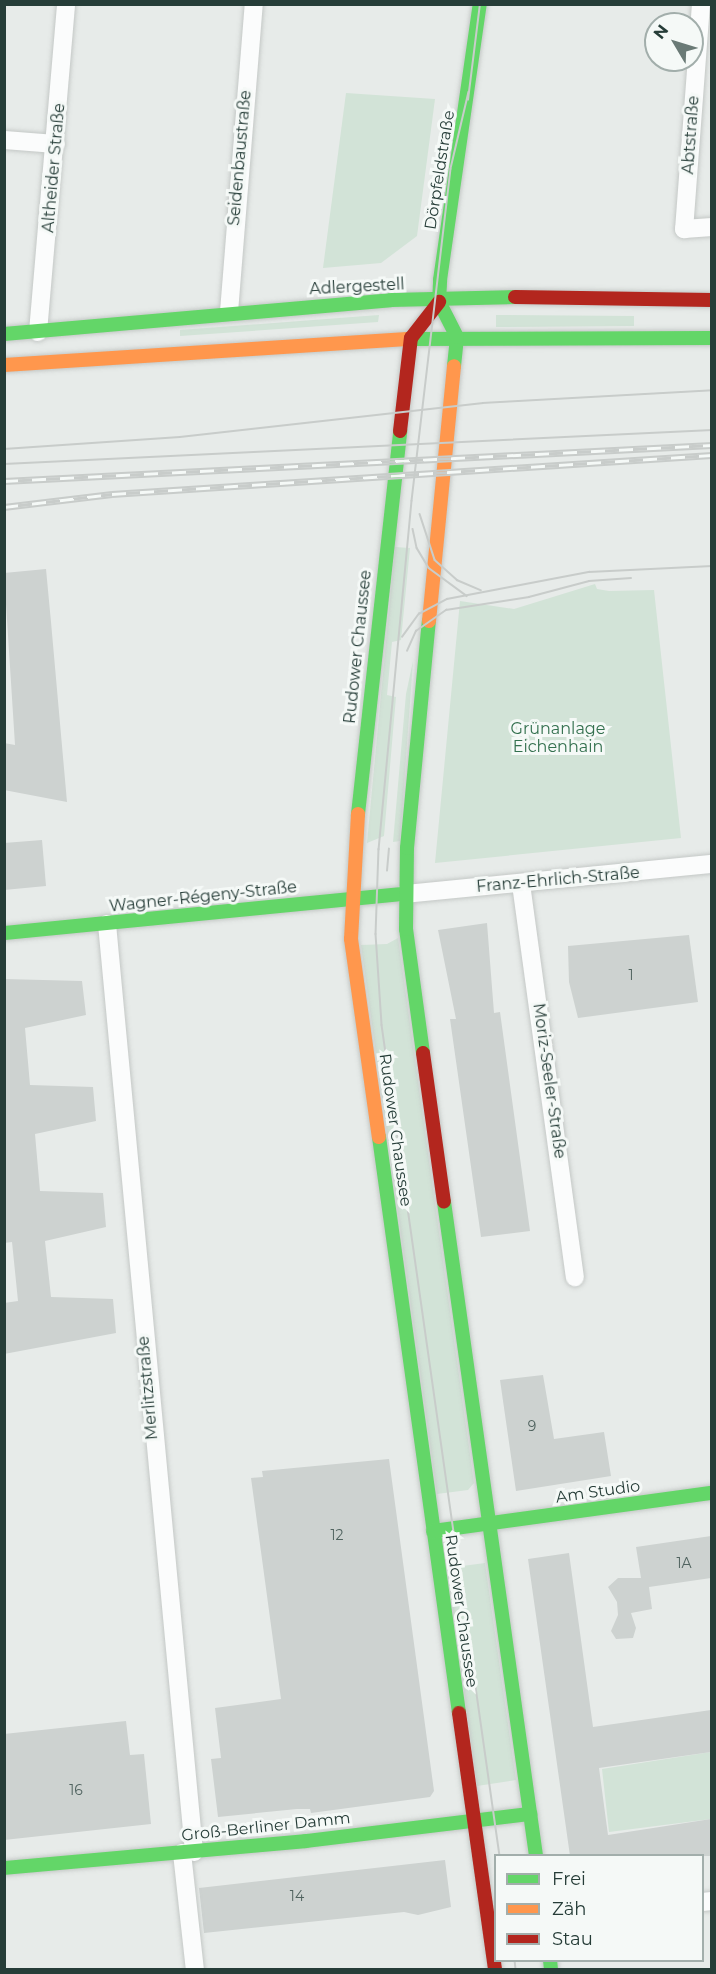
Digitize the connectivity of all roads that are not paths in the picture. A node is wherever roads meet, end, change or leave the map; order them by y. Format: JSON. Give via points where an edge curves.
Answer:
{"nodes":[{"id":1,"x":66,"y":4,"type":"edge"},
{"id":2,"x":254,"y":4,"type":"edge"},
{"id":3,"x":480,"y":4,"type":"edge"},
{"id":4,"x":701,"y":4,"type":"edge"},
{"id":5,"x":4,"y":140,"type":"edge"},
{"id":6,"x":56,"y":144,"type":"junction"},
{"id":7,"x":711,"y":227,"type":"edge"},
{"id":8,"x":711,"y":300,"type":"edge"},
{"id":9,"x":439,"y":302,"type":"junction"},
{"id":10,"x":228,"y":312,"type":"junction"},
{"id":11,"x":38,"y":332,"type":"junction"},
{"id":12,"x":4,"y":334,"type":"edge"},
{"id":13,"x":411,"y":338,"type":"junction"},
{"id":14,"x":457,"y":338,"type":"junction"},
{"id":15,"x":711,"y":338,"type":"edge"},
{"id":16,"x":4,"y":365,"type":"edge"},
{"id":17,"x":711,"y":864,"type":"edge"},
{"id":18,"x":521,"y":884,"type":"junction"},
{"id":19,"x":405,"y":894,"type":"junction"},
{"id":20,"x":350,"y":898,"type":"junction"},
{"id":21,"x":107,"y":924,"type":"junction"},
{"id":22,"x":4,"y":933,"type":"edge"},
{"id":23,"x":575,"y":1278,"type":"dead end"},
{"id":24,"x":711,"y":1493,"type":"edge"},
{"id":25,"x":490,"y":1522,"type":"junction"},
{"id":26,"x":433,"y":1531,"type":"junction"},
{"id":27,"x":530,"y":1814,"type":"junction"},
{"id":28,"x":474,"y":1821,"type":"junction"},
{"id":29,"x":188,"y":1852,"type":"junction"},
{"id":30,"x":536,"y":1854,"type":"edge"},
{"id":31,"x":4,"y":1868,"type":"edge"},
{"id":32,"x":195,"y":1970,"type":"edge"},
{"id":33,"x":495,"y":1970,"type":"edge"}],
"edges":[{"from":1,"to":6,"type":"street","name":"Altheider Straße"},
{"from":2,"to":10,"type":"street","name":"Seidenbaustraße"},
{"from":3,"to":9,"type":"main road","name":"Dörpfeldstraße"},
{"from":4,"to":7,"type":"street","name":"Abtstraße","via":[[684,229]]},
{"from":5,"to":6,"type":"street"},
{"from":6,"to":11,"type":"street","name":"Altheider Straße"},
{"from":8,"to":9,"type":"main road","name":"Adlergestell","via":[[561,296]]},
{"from":9,"to":10,"type":"main road","name":"Adlergestell","via":[[391,300]]},
{"from":9,"to":13,"type":"main road"},
{"from":9,"to":14,"type":"main road"},
{"from":10,"to":11,"type":"main road","name":"Adlergestell"},
{"from":11,"to":12,"type":"main road","name":"Adlergestell"},
{"from":13,"to":14,"type":"main road"},
{"from":13,"to":16,"type":"main road"},
{"from":13,"to":20,"type":"main road","name":"Rudower Chaussee"},
{"from":14,"to":15,"type":"main road"},
{"from":14,"to":19,"type":"main road"},
{"from":17,"to":18,"type":"street","name":"Franz-Ehrlich-Straße"},
{"from":18,"to":19,"type":"street","name":"Franz-Ehrlich-Straße"},
{"from":18,"to":23,"type":"street","name":"Moriz-Seeler-Straße"},
{"from":19,"to":20,"type":"main road","name":"Wagner-Régeny-Straße"},
{"from":19,"to":25,"type":"main road","via":[[407,942]]},
{"from":20,"to":21,"type":"main road","name":"Wagner-Régeny-Straße"},
{"from":20,"to":26,"type":"main road","name":"Rudower Chaussee","via":[[351,939]]},
{"from":21,"to":22,"type":"main road","name":"Wagner-Régeny-Straße"},
{"from":21,"to":29,"type":"street","name":"Merlitzstraße"},
{"from":24,"to":25,"type":"main road","name":"Am Studio"},
{"from":25,"to":26,"type":"main road","name":"Am Studio"},
{"from":25,"to":27,"type":"main road"},
{"from":26,"to":28,"type":"main road","name":"Rudower Chaussee"},
{"from":27,"to":28,"type":"main road","name":"Groß-Berliner Damm"},
{"from":27,"to":30,"type":"main road"},
{"from":28,"to":29,"type":"main road","name":"Groß-Berliner Damm"},
{"from":28,"to":33,"type":"main road","name":"Rudower Chaussee"},
{"from":29,"to":31,"type":"main road","name":"Groß-Berliner Damm"},
{"from":29,"to":32,"type":"street","name":"Merlitzstraße"}]}
